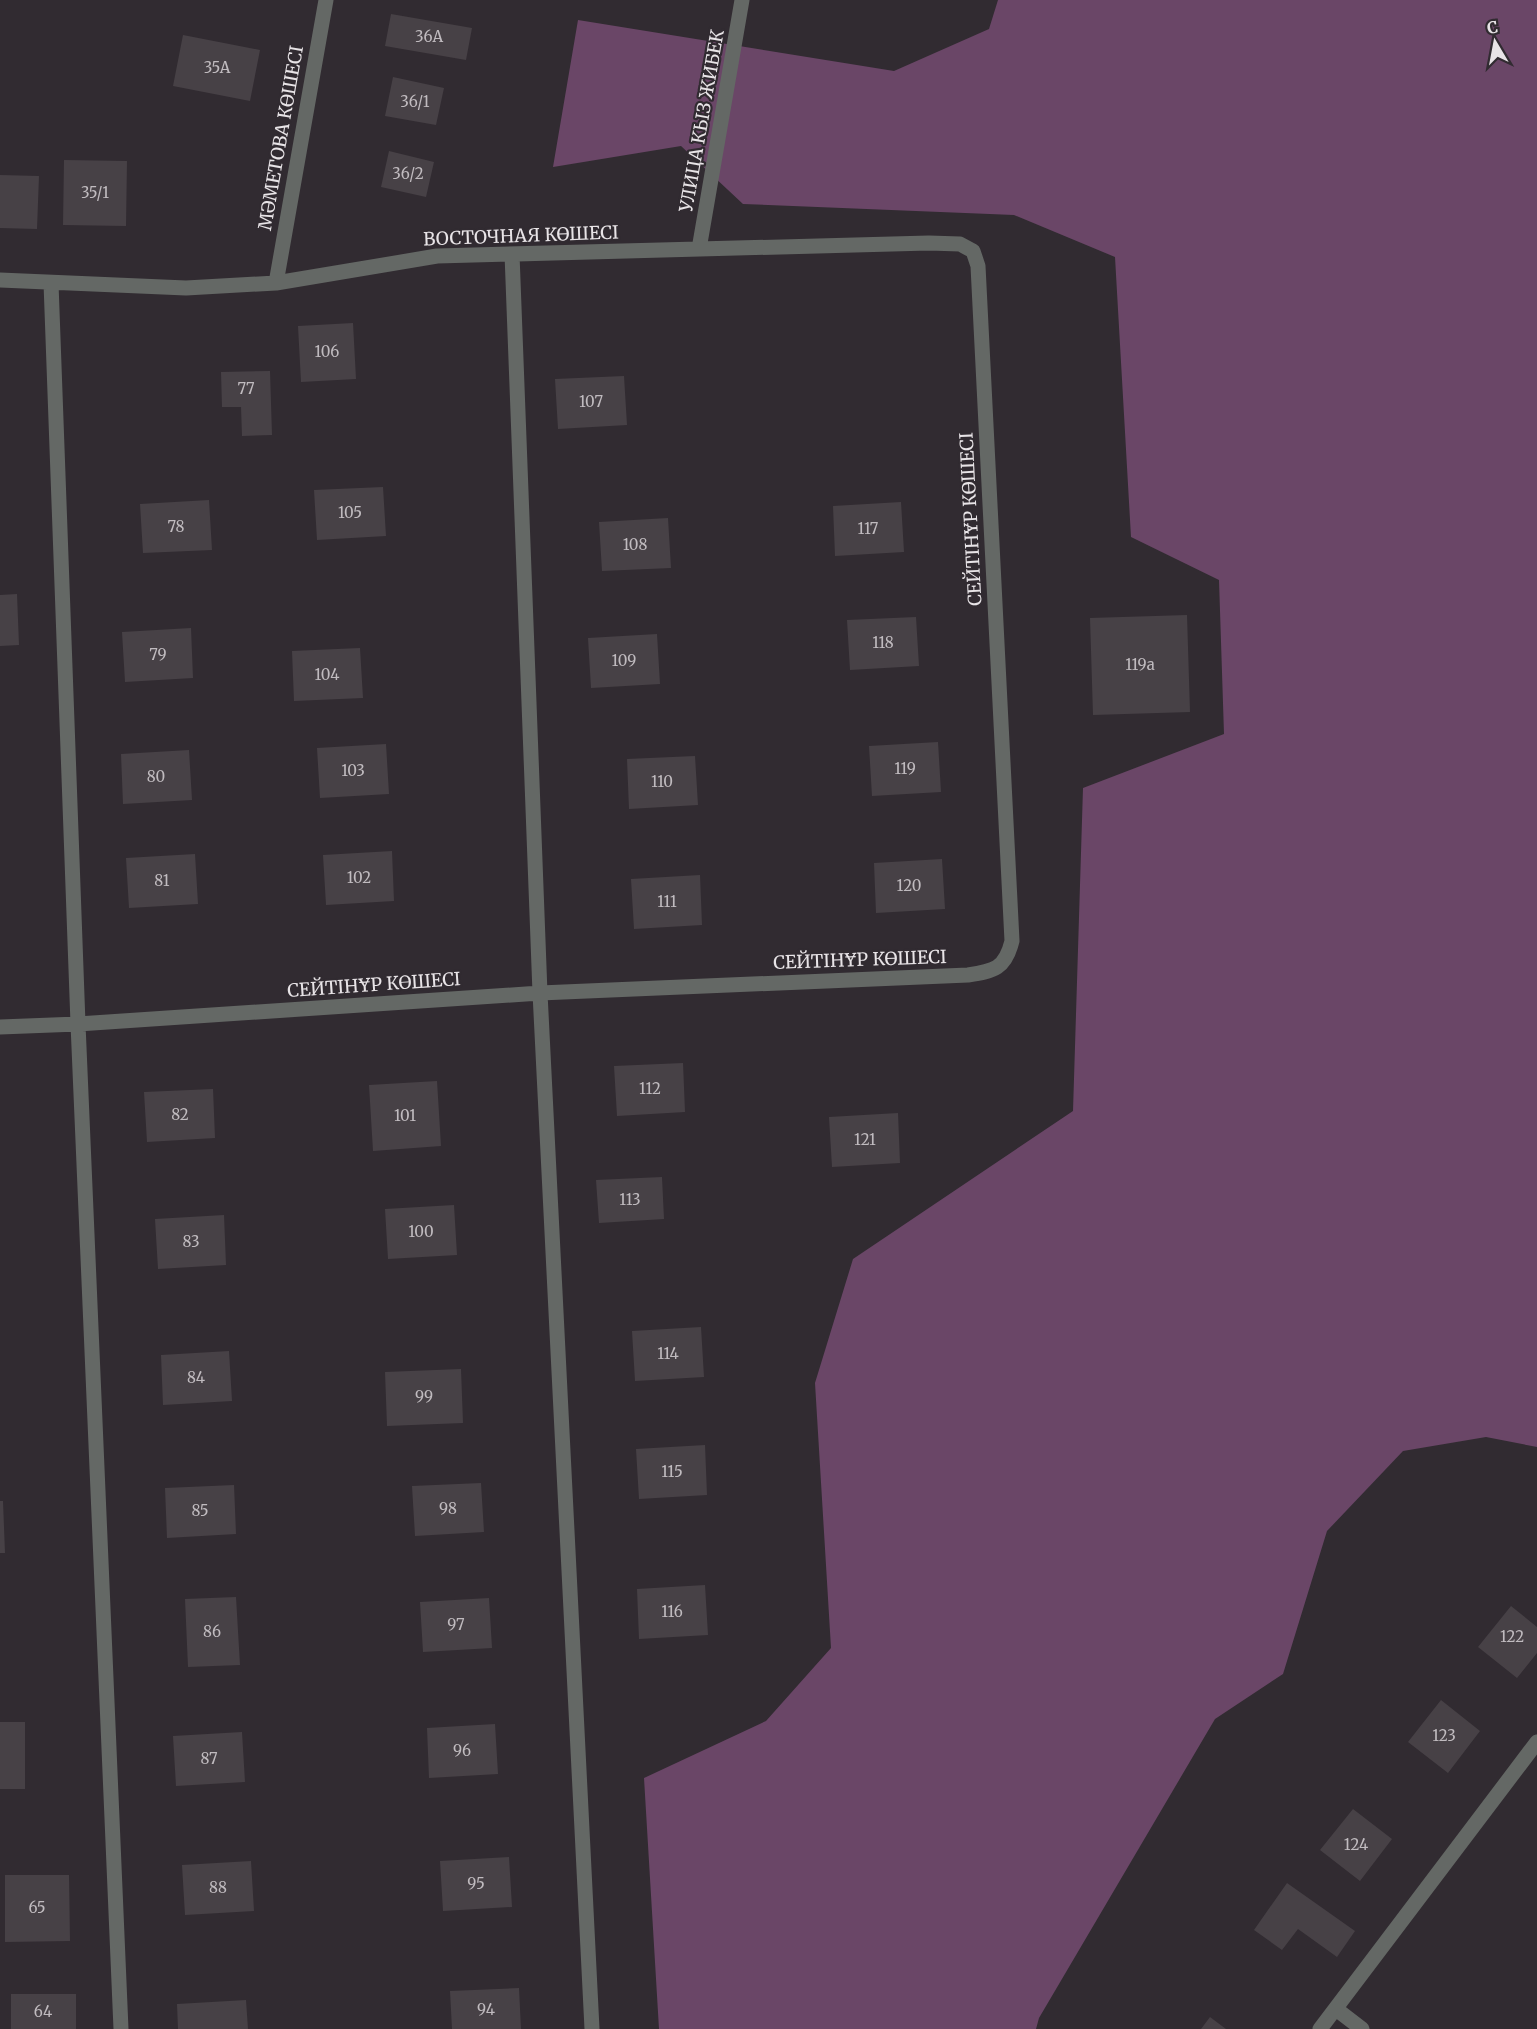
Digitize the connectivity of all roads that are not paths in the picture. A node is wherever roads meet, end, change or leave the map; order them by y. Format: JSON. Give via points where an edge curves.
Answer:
{"nodes":[{"id":1,"x":326,"y":0,"type":"edge"},
{"id":2,"x":742,"y":0,"type":"edge"},
{"id":3,"x":699,"y":249,"type":"junction"},
{"id":4,"x":973,"y":251,"type":"joint"},
{"id":5,"x":512,"y":254,"type":"junction"},
{"id":6,"x":0,"y":280,"type":"edge"},
{"id":7,"x":51,"y":283,"type":"junction"},
{"id":8,"x":276,"y":283,"type":"junction"},
{"id":9,"x":540,"y":993,"type":"junction"},
{"id":10,"x":78,"y":1024,"type":"junction"},
{"id":11,"x":0,"y":1028,"type":"edge"},
{"id":12,"x":1537,"y":1742,"type":"edge"},
{"id":13,"x":1336,"y":2009,"type":"junction"},
{"id":14,"x":120,"y":2029,"type":"edge"},
{"id":15,"x":592,"y":2029,"type":"edge"},
{"id":16,"x":1320,"y":2029,"type":"edge"},
{"id":17,"x":1362,"y":2029,"type":"edge"}],
"edges":[{"from":1,"to":8,"type":"street","name":"МӘМЕТОВА КӨШЕСІ"},
{"from":2,"to":3,"type":"street","name":"УЛИЦА КЫЗ ЖИБЕК"},
{"from":3,"to":4,"type":"street","name":"ВОСТОЧНАЯ КӨШЕСІ","via":[[929,243],[960,244]]},
{"from":3,"to":5,"type":"street","name":"ВОСТОЧНАЯ КӨШЕСІ"},
{"from":4,"to":9,"type":"street","name":"СЕЙТІНҰР КӨШЕСІ","via":[[978,266],[1012,940],[1008,958],[993,971],[968,975]]},
{"from":5,"to":8,"type":"street","name":"ВОСТОЧНАЯ КӨШЕСІ","via":[[437,256]]},
{"from":5,"to":9,"type":"street"},
{"from":6,"to":7,"type":"street","name":"ВОСТОЧНАЯ КӨШЕСІ"},
{"from":7,"to":8,"type":"street","name":"ВОСТОЧНАЯ КӨШЕСІ","via":[[186,288]]},
{"from":7,"to":10,"type":"street"},
{"from":9,"to":10,"type":"street","name":"СЕЙТІНҰР КӨШЕСІ"},
{"from":9,"to":15,"type":"street"},
{"from":10,"to":11,"type":"street","name":"СЕЙТІНҰР КӨШЕСІ"},
{"from":10,"to":14,"type":"street"},
{"from":12,"to":13,"type":"street"},
{"from":13,"to":16,"type":"street"},
{"from":13,"to":17,"type":"street"}]}
